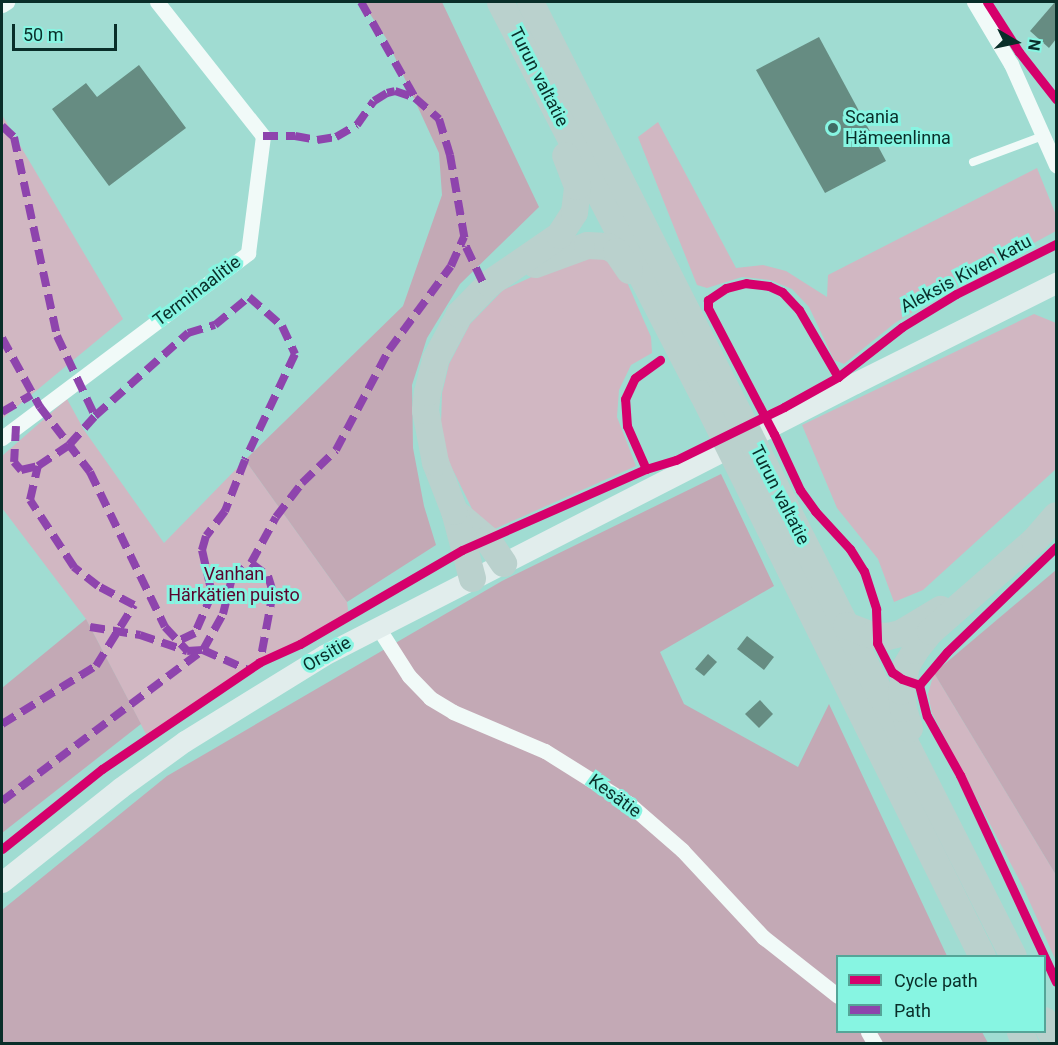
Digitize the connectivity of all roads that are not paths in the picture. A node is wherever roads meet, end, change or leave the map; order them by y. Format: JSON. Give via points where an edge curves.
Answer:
{"nodes":[{"id":1,"x":7,"y":2,"type":"edge"},
{"id":2,"x":157,"y":2,"type":"edge"},
{"id":3,"x":487,"y":2,"type":"edge"},
{"id":4,"x":500,"y":2,"type":"edge"},
{"id":5,"x":530,"y":2,"type":"edge"},
{"id":6,"x":974,"y":2,"type":"edge"},
{"id":7,"x":2,"y":5,"type":"edge"},
{"id":8,"x":1043,"y":136,"type":"junction"},
{"id":9,"x":974,"y":162,"type":"dead end"},
{"id":10,"x":1056,"y":165,"type":"edge"},
{"id":11,"x":489,"y":283,"type":"junction"},
{"id":12,"x":1056,"y":284,"type":"edge"},
{"id":13,"x":702,"y":393,"type":"junction"},
{"id":14,"x":2,"y":438,"type":"edge"},
{"id":15,"x":454,"y":511,"type":"junction"},
{"id":16,"x":1056,"y":515,"type":"edge"},
{"id":17,"x":503,"y":563,"type":"junction"},
{"id":18,"x":472,"y":578,"type":"junction"},
{"id":19,"x":982,"y":584,"type":"junction"},
{"id":20,"x":846,"y":625,"type":"junction"},
{"id":21,"x":377,"y":626,"type":"junction"},
{"id":22,"x":930,"y":792,"type":"junction"},
{"id":23,"x":2,"y":882,"type":"edge"},
{"id":24,"x":981,"y":955,"type":"edge"},
{"id":25,"x":1012,"y":955,"type":"edge"},
{"id":26,"x":836,"y":995,"type":"edge"},
{"id":27,"x":1046,"y":1024,"type":"edge"},
{"id":28,"x":1056,"y":1044,"type":"edge"}],
"edges":[{"from":1,"to":7,"type":"street"},
{"from":2,"to":14,"type":"street","name":"Terminaalitie","via":[[263,136],[248,253]]},
{"from":3,"to":11,"type":"highway","via":[[565,154],[577,186],[574,212],[559,235]]},
{"from":4,"to":13,"type":"highway","name":"Turun valtatie"},
{"from":5,"to":20,"type":"highway","name":"Turun valtatie"},
{"from":6,"to":8,"type":"street","via":[[1011,64]]},
{"from":8,"to":9,"type":"lane"},
{"from":8,"to":10,"type":"street"},
{"from":11,"to":13,"type":"highway","via":[[587,244],[607,246],[616,251],[635,278]]},
{"from":11,"to":15,"type":"highway","via":[[466,306],[448,333],[435,359],[427,392],[425,410],[432,452]]},
{"from":12,"to":17,"type":"main road","name":"Orsitie"},
{"from":13,"to":24,"type":"highway","name":"Turun valtatie"},
{"from":15,"to":17,"type":"highway","via":[[487,539]]},
{"from":15,"to":18,"type":"highway"},
{"from":16,"to":19,"type":"highway","via":[[1034,540]]},
{"from":17,"to":18,"type":"main road","name":"Orsitie"},
{"from":18,"to":21,"type":"main road","name":"Orsitie"},
{"from":19,"to":20,"type":"highway","via":[[900,633],[876,636]]},
{"from":19,"to":22,"type":"highway","via":[[915,650],[902,680],[903,708]]},
{"from":20,"to":22,"type":"highway","name":"Turun valtatie"},
{"from":21,"to":23,"type":"main road","name":"Orsitie","via":[[185,741]]},
{"from":21,"to":26,"type":"street","name":"Kesätie","via":[[409,676],[430,698],[453,712],[545,751],[628,803],[682,850],[764,937]]},
{"from":22,"to":25,"type":"highway","name":"Turun valtatie"},
{"from":27,"to":28,"type":"highway"}]}
